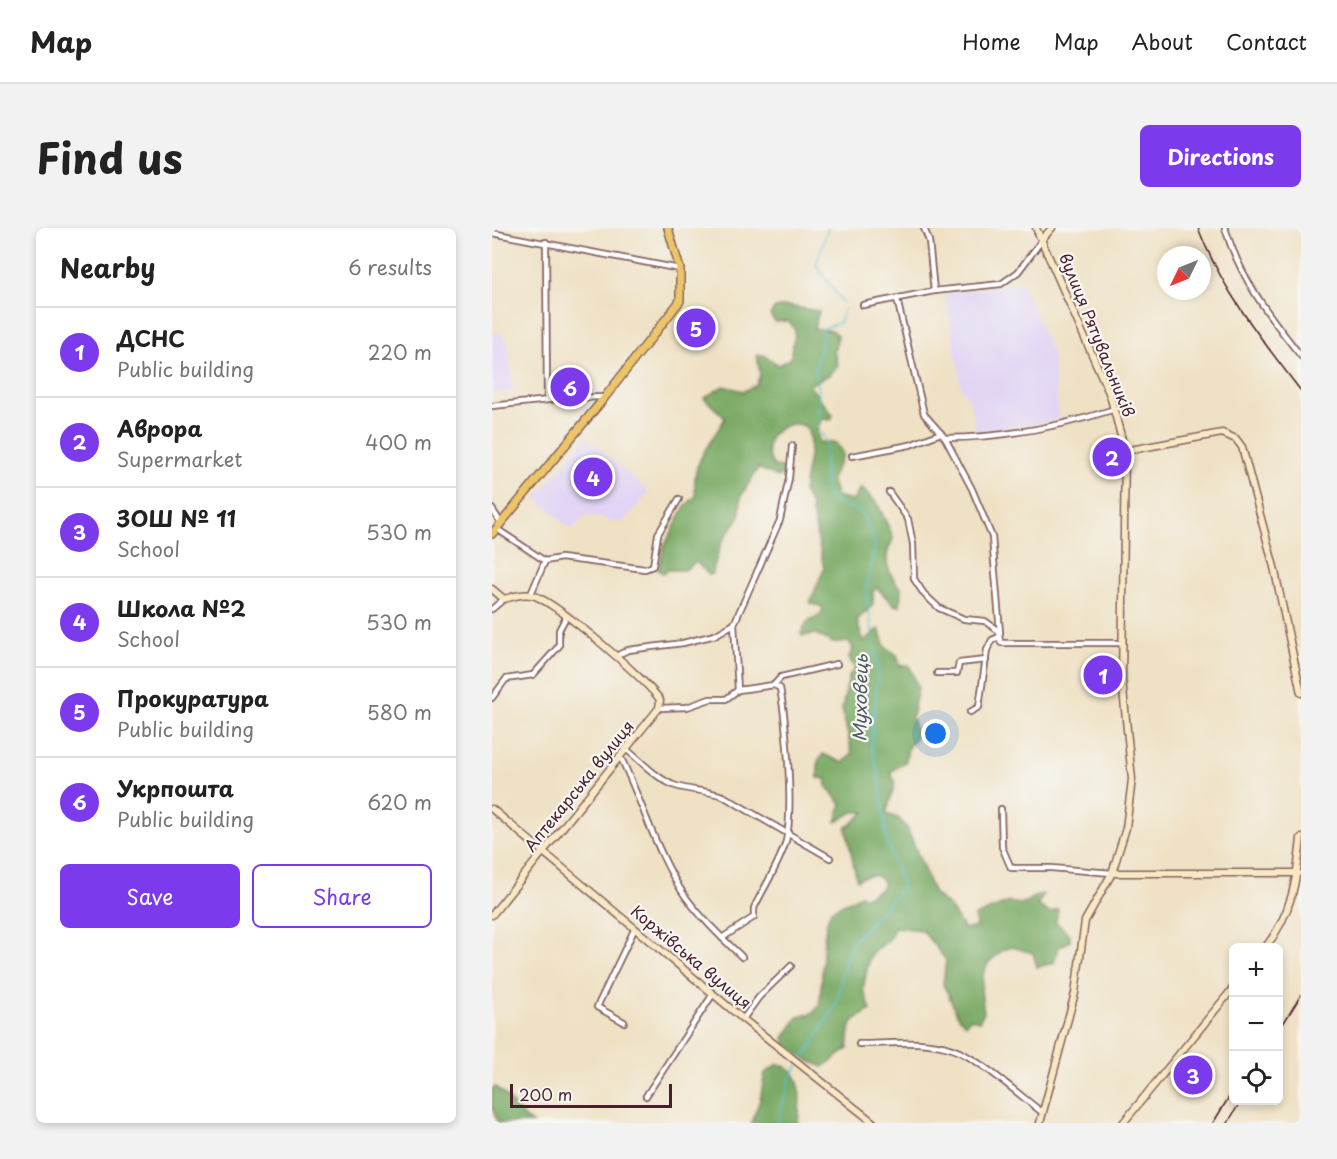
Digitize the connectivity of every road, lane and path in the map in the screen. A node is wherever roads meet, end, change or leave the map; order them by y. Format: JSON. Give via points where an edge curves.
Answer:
{"nodes":[{"id":1,"x":668,"y":228,"type":"edge"},
{"id":2,"x":924,"y":228,"type":"edge"},
{"id":3,"x":1036,"y":228,"type":"edge"},
{"id":4,"x":1052,"y":228,"type":"edge"},
{"id":5,"x":1225,"y":228,"type":"edge"},
{"id":6,"x":492,"y":233,"type":"edge"},
{"id":7,"x":1042,"y":239,"type":"junction"},
{"id":8,"x":546,"y":242,"type":"junction"},
{"id":9,"x":680,"y":269,"type":"junction"},
{"id":10,"x":934,"y":291,"type":"junction"},
{"id":11,"x":897,"y":299,"type":"junction"},
{"id":12,"x":863,"y":305,"type":"dead end"},
{"id":13,"x":1301,"y":356,"type":"edge"},
{"id":14,"x":605,"y":398,"type":"junction"},
{"id":15,"x":547,"y":400,"type":"junction"},
{"id":16,"x":492,"y":406,"type":"edge"},
{"id":17,"x":1115,"y":409,"type":"junction"},
{"id":18,"x":941,"y":433,"type":"junction"},
{"id":19,"x":945,"y":438,"type":"junction"},
{"id":20,"x":792,"y":446,"type":"dead end"},
{"id":21,"x":1125,"y":451,"type":"junction"},
{"id":22,"x":852,"y":456,"type":"dead end"},
{"id":23,"x":889,"y":492,"type":"dead end"},
{"id":24,"x":679,"y":499,"type":"dead end"},
{"id":25,"x":492,"y":509,"type":"edge"},
{"id":26,"x":497,"y":529,"type":"edge"},
{"id":27,"x":545,"y":561,"type":"junction"},
{"id":28,"x":492,"y":589,"type":"edge"},
{"id":29,"x":531,"y":594,"type":"junction"},
{"id":30,"x":504,"y":599,"type":"junction"},
{"id":31,"x":492,"y":609,"type":"edge"},
{"id":32,"x":566,"y":617,"type":"junction"},
{"id":33,"x":734,"y":624,"type":"junction"},
{"id":34,"x":999,"y":634,"type":"junction"},
{"id":35,"x":1122,"y":643,"type":"junction"},
{"id":36,"x":616,"y":657,"type":"junction"},
{"id":37,"x":986,"y":660,"type":"junction"},
{"id":38,"x":837,"y":664,"type":"dead end"},
{"id":39,"x":937,"y":673,"type":"dead end"},
{"id":40,"x":774,"y":685,"type":"junction"},
{"id":41,"x":738,"y":690,"type":"junction"},
{"id":42,"x":1301,"y":693,"type":"edge"},
{"id":43,"x":492,"y":698,"type":"edge"},
{"id":44,"x":658,"y":708,"type":"junction"},
{"id":45,"x":970,"y":712,"type":"dead end"},
{"id":46,"x":626,"y":749,"type":"junction"},
{"id":47,"x":620,"y":756,"type":"junction"},
{"id":48,"x":1001,"y":809,"type":"dead end"},
{"id":49,"x":492,"y":810,"type":"edge"},
{"id":50,"x":787,"y":832,"type":"junction"},
{"id":51,"x":1301,"y":838,"type":"edge"},
{"id":52,"x":542,"y":852,"type":"junction"},
{"id":53,"x":830,"y":858,"type":"dead end"},
{"id":54,"x":1112,"y":873,"type":"junction"},
{"id":55,"x":1298,"y":873,"type":"junction"},
{"id":56,"x":492,"y":915,"type":"edge"},
{"id":57,"x":635,"y":928,"type":"junction"},
{"id":58,"x":722,"y":938,"type":"junction"},
{"id":59,"x":1268,"y":943,"type":"edge"},
{"id":60,"x":742,"y":957,"type":"dead end"},
{"id":61,"x":791,"y":966,"type":"dead end"},
{"id":62,"x":1229,"y":992,"type":"edge"},
{"id":63,"x":713,"y":994,"type":"junction"},
{"id":64,"x":743,"y":1019,"type":"junction"},
{"id":65,"x":624,"y":1023,"type":"dead end"},
{"id":66,"x":859,"y":1044,"type":"dead end"},
{"id":67,"x":646,"y":1096,"type":"dead end"},
{"id":68,"x":1043,"y":1113,"type":"junction"},
{"id":69,"x":874,"y":1123,"type":"edge"},
{"id":70,"x":1040,"y":1123,"type":"edge"},
{"id":71,"x":1123,"y":1123,"type":"edge"}],
"edges":[{"from":1,"to":9,"type":"main road"},
{"from":2,"to":10,"type":"street","via":[[929,240]]},
{"from":3,"to":7,"type":"street","name":"вулиця Рятувальників"},
{"from":4,"to":7,"type":"street"},
{"from":5,"to":13,"type":"street","via":[[1232,253],[1252,292]]},
{"from":6,"to":8,"type":"street"},
{"from":7,"to":10,"type":"street","via":[[1018,272],[1001,284]]},
{"from":7,"to":17,"type":"street","name":"вулиця Рятувальників"},
{"from":8,"to":9,"type":"street"},
{"from":8,"to":15,"type":"street"},
{"from":9,"to":14,"type":"main road","via":[[681,294],[669,317]]},
{"from":10,"to":11,"type":"street"},
{"from":11,"to":12,"type":"street"},
{"from":11,"to":18,"type":"street","via":[[924,414]]},
{"from":14,"to":15,"type":"street"},
{"from":14,"to":26,"type":"main road"},
{"from":15,"to":16,"type":"street"},
{"from":17,"to":19,"type":"street","via":[[1022,433]]},
{"from":17,"to":21,"type":"street","name":"вулиця Рятувальників"},
{"from":18,"to":19,"type":"street"},
{"from":18,"to":22,"type":"street","via":[[910,445]]},
{"from":19,"to":34,"type":"street","via":[[992,537]]},
{"from":20,"to":33,"type":"street","via":[[780,520]]},
{"from":21,"to":35,"type":"street","name":"вулиця Рятувальників"},
{"from":21,"to":42,"type":"street","via":[[1222,433],[1242,447],[1274,567]]},
{"from":23,"to":34,"type":"street","via":[[908,519],[914,579],[924,594],[939,608],[964,619],[985,621]]},
{"from":24,"to":27,"type":"street","via":[[658,534],[653,566],[645,569],[561,558]]},
{"from":25,"to":26,"type":"street"},
{"from":26,"to":27,"type":"street"},
{"from":27,"to":29,"type":"street"},
{"from":28,"to":30,"type":"street"},
{"from":29,"to":30,"type":"street"},
{"from":29,"to":32,"type":"street"},
{"from":30,"to":31,"type":"street"},
{"from":32,"to":36,"type":"street"},
{"from":32,"to":43,"type":"street","via":[[559,630],[559,646],[536,674],[509,678]]},
{"from":33,"to":36,"type":"street","via":[[715,635],[628,650]]},
{"from":33,"to":41,"type":"street"},
{"from":34,"to":35,"type":"street","via":[[1000,643]]},
{"from":34,"to":37,"type":"street","via":[[992,640]]},
{"from":35,"to":54,"type":"street","name":"вулиця Рятувальників","via":[[1132,779],[1126,828]]},
{"from":36,"to":44,"type":"street","name":"Аптекарська вулиця","via":[[653,690],[660,700]]},
{"from":37,"to":39,"type":"street","via":[[959,663],[957,674]]},
{"from":37,"to":45,"type":"street","via":[[979,708]]},
{"from":38,"to":40,"type":"street","via":[[781,677]]},
{"from":40,"to":41,"type":"street"},
{"from":40,"to":50,"type":"street","via":[[780,688],[786,736]]},
{"from":41,"to":44,"type":"street","via":[[726,699]]},
{"from":44,"to":46,"type":"street","name":"Аптекарська вулиця"},
{"from":46,"to":47,"type":"street","name":"Аптекарська вулиця"},
{"from":46,"to":50,"type":"street","via":[[676,786],[723,796]]},
{"from":47,"to":52,"type":"street","name":"Аптекарська вулиця"},
{"from":47,"to":58,"type":"street","via":[[671,872],[685,896]]},
{"from":48,"to":54,"type":"street","via":[[1002,847],[1011,868]]},
{"from":49,"to":52,"type":"street","name":"Коржівська вулиця"},
{"from":50,"to":53,"type":"street"},
{"from":50,"to":58,"type":"street","via":[[786,842],[754,908],[754,917]]},
{"from":51,"to":55,"type":"street"},
{"from":52,"to":56,"type":"street","name":"Аптекарська вулиця"},
{"from":52,"to":57,"type":"street","name":"Коржівська вулиця"},
{"from":54,"to":55,"type":"street"},
{"from":54,"to":68,"type":"street","name":"вулиця Рятувальників","via":[[1085,921],[1076,993]]},
{"from":55,"to":59,"type":"street","via":[[1291,903]]},
{"from":57,"to":63,"type":"street","name":"Коржівська вулиця"},
{"from":57,"to":65,"type":"street","via":[[597,1007]]},
{"from":58,"to":60,"type":"street"},
{"from":61,"to":64,"type":"street"},
{"from":62,"to":71,"type":"street"},
{"from":63,"to":64,"type":"street","name":"Коржівська вулиця"},
{"from":63,"to":67,"type":"street"},
{"from":64,"to":69,"type":"street","name":"Коржівська вулиця"},
{"from":66,"to":68,"type":"street","via":[[953,1049]]},
{"from":68,"to":70,"type":"street","name":"вулиця Рятувальників"}]}
